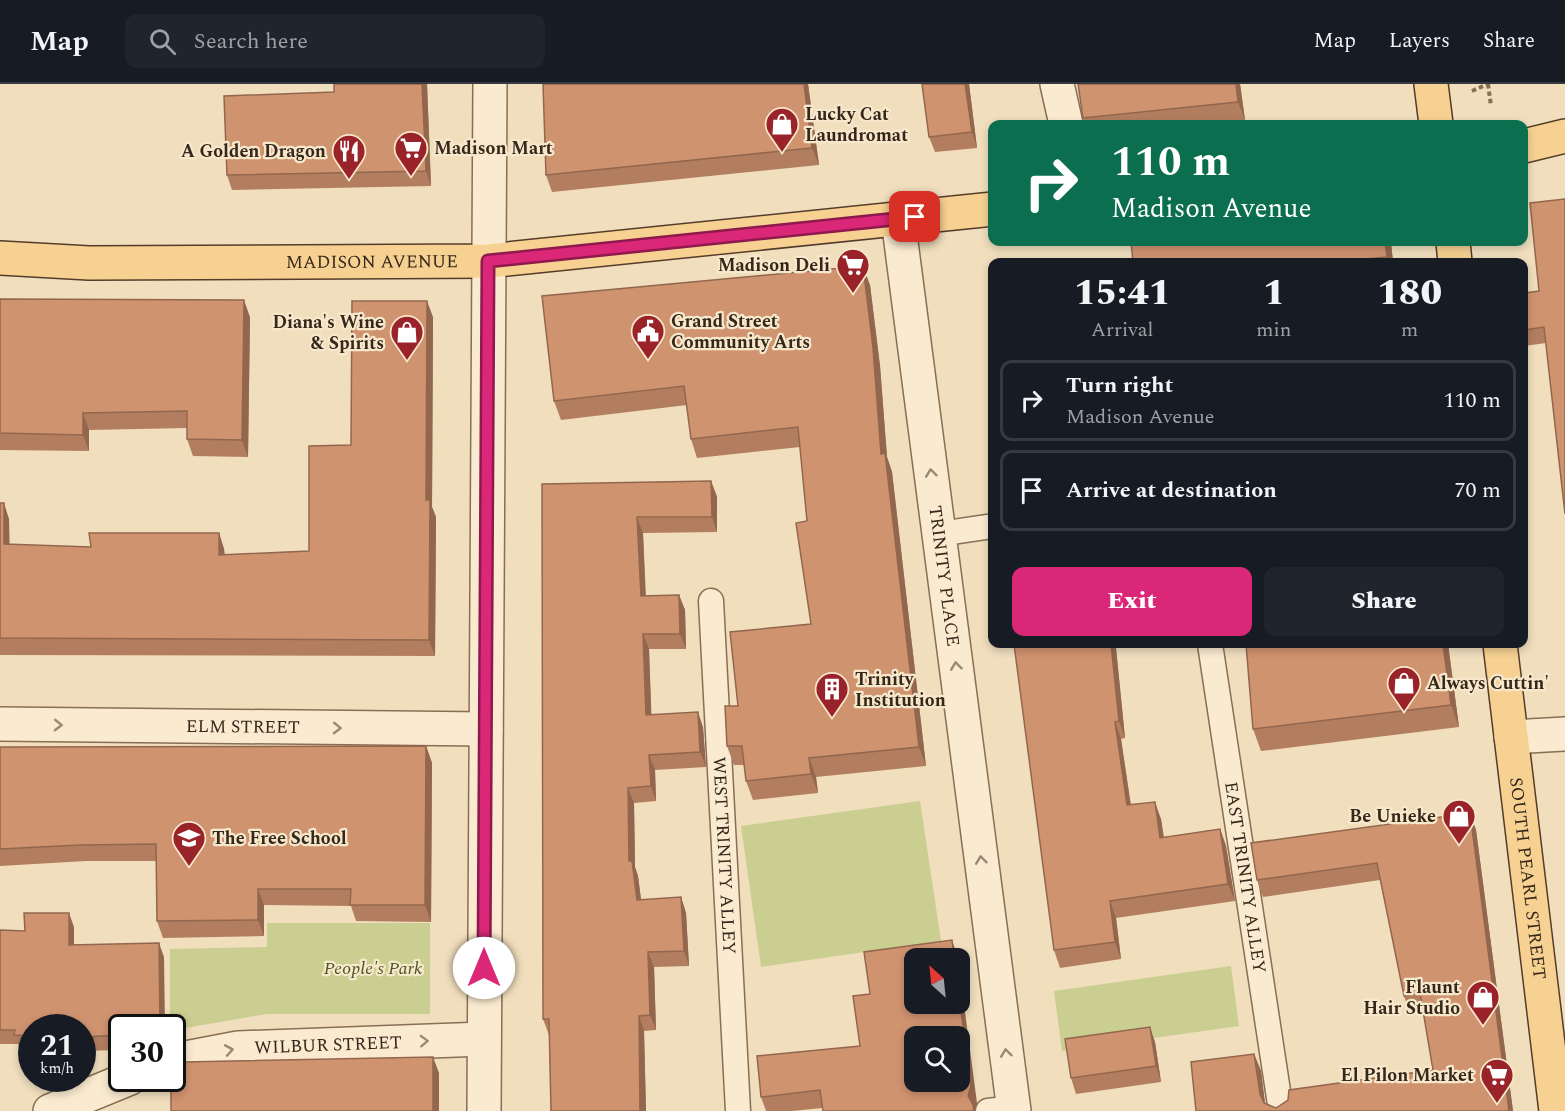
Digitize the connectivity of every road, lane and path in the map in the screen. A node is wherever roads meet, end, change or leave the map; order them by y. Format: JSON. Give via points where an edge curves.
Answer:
{"nodes":[{"id":1,"x":490,"y":84,"type":"edge"},
{"id":2,"x":1057,"y":84,"type":"edge"},
{"id":3,"x":1431,"y":84,"type":"edge"},
{"id":4,"x":1488,"y":84,"type":"edge"},
{"id":5,"x":1471,"y":91,"type":"dead end"},
{"id":6,"x":1491,"y":106,"type":"dead end"},
{"id":7,"x":1065,"y":120,"type":"edge"},
{"id":8,"x":1436,"y":120,"type":"edge"},
{"id":9,"x":1565,"y":136,"type":"edge"},
{"id":10,"x":1528,"y":145,"type":"edge"},
{"id":11,"x":988,"y":210,"type":"edge"},
{"id":12,"x":898,"y":219,"type":"junction"},
{"id":13,"x":0,"y":258,"type":"edge"},
{"id":14,"x":488,"y":261,"type":"junction"},
{"id":15,"x":988,"y":527,"type":"edge"},
{"id":16,"x":939,"y":534,"type":"junction"},
{"id":17,"x":711,"y":601,"type":"dead end"},
{"id":18,"x":1211,"y":648,"type":"edge"},
{"id":19,"x":1500,"y":648,"type":"edge"},
{"id":20,"x":0,"y":724,"type":"edge"},
{"id":21,"x":486,"y":729,"type":"junction"},
{"id":22,"x":1565,"y":734,"type":"edge"},
{"id":23,"x":1511,"y":738,"type":"junction"},
{"id":24,"x":484,"y":1039,"type":"junction"},
{"id":25,"x":186,"y":1059,"type":"edge"},
{"id":26,"x":108,"y":1087,"type":"edge"},
{"id":27,"x":1005,"y":1110,"type":"edge"},
{"id":28,"x":50,"y":1111,"type":"edge"},
{"id":29,"x":484,"y":1111,"type":"edge"},
{"id":30,"x":738,"y":1111,"type":"edge"},
{"id":31,"x":1281,"y":1111,"type":"edge"},
{"id":32,"x":1556,"y":1111,"type":"edge"}],
"edges":[{"from":1,"to":14,"type":"street"},
{"from":2,"to":7,"type":"street"},
{"from":3,"to":8,"type":"main road"},
{"from":4,"to":5,"type":"path"},
{"from":4,"to":6,"type":"path"},
{"from":9,"to":10,"type":"main road"},
{"from":11,"to":12,"type":"main road","name":"MADISON AVENUE"},
{"from":12,"to":14,"type":"main road","name":"MADISON AVENUE"},
{"from":16,"to":12,"type":"street","name":"TRINITY PLACE","one_way":true},
{"from":13,"to":14,"type":"main road","name":"MADISON AVENUE","via":[[89,263]]},
{"from":14,"to":21,"type":"street"},
{"from":15,"to":16,"type":"lane"},
{"from":27,"to":16,"type":"street","name":"TRINITY PLACE","one_way":true},
{"from":17,"to":30,"type":"lane","name":"WEST TRINITY ALLEY"},
{"from":18,"to":31,"type":"lane","name":"EAST TRINITY ALLEY"},
{"from":19,"to":23,"type":"main road","name":"SOUTH PEARL STREET"},
{"from":20,"to":21,"type":"street","name":"ELM STREET","one_way":true},
{"from":21,"to":24,"type":"street"},
{"from":22,"to":23,"type":"street"},
{"from":23,"to":32,"type":"main road","name":"SOUTH PEARL STREET"},
{"from":25,"to":24,"type":"street","name":"WILBUR STREET","one_way":true,"via":[[238,1048]]},
{"from":24,"to":29,"type":"street"},
{"from":26,"to":28,"type":"street"}]}
